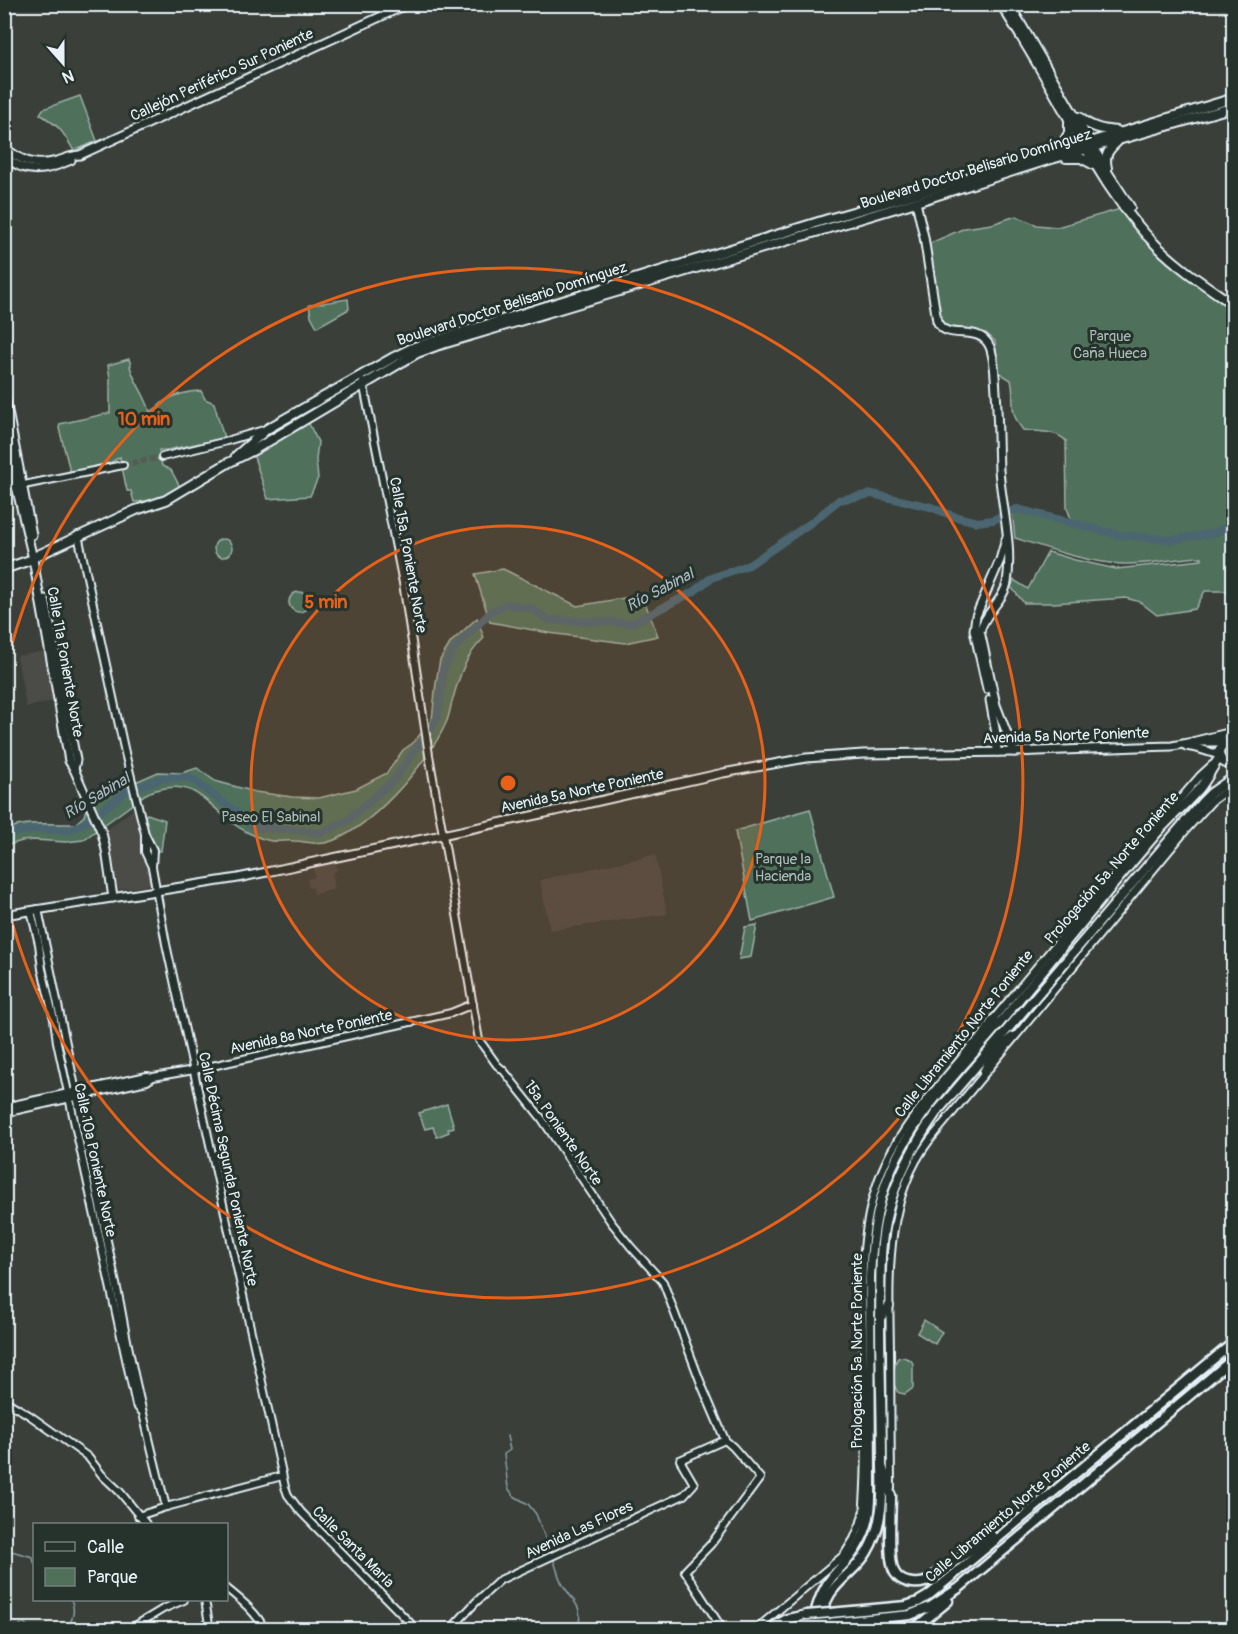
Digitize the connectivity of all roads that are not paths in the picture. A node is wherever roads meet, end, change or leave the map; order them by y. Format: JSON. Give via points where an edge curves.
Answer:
{"nodes":[{"id":1,"x":408,"y":4,"type":"edge"},
{"id":2,"x":1001,"y":4,"type":"edge"},
{"id":3,"x":1010,"y":4,"type":"edge"},
{"id":4,"x":1015,"y":21,"type":"junction"},
{"id":5,"x":1233,"y":98,"type":"edge"},
{"id":6,"x":1233,"y":107,"type":"edge"},
{"id":7,"x":1070,"y":114,"type":"junction"},
{"id":8,"x":1124,"y":135,"type":"junction"},
{"id":9,"x":1088,"y":146,"type":"junction"},
{"id":10,"x":4,"y":147,"type":"edge"},
{"id":11,"x":1059,"y":150,"type":"junction"},
{"id":12,"x":77,"y":155,"type":"junction"},
{"id":13,"x":4,"y":156,"type":"edge"},
{"id":14,"x":1055,"y":158,"type":"junction"},
{"id":15,"x":1100,"y":172,"type":"junction"},
{"id":16,"x":1109,"y":175,"type":"junction"},
{"id":17,"x":915,"y":202,"type":"junction"},
{"id":18,"x":1233,"y":303,"type":"edge"},
{"id":19,"x":363,"y":374,"type":"junction"},
{"id":20,"x":362,"y":385,"type":"junction"},
{"id":21,"x":4,"y":391,"type":"edge"},
{"id":22,"x":4,"y":422,"type":"edge"},
{"id":23,"x":267,"y":429,"type":"junction"},
{"id":24,"x":162,"y":457,"type":"tunnel mouth"},
{"id":25,"x":228,"y":463,"type":"junction"},
{"id":26,"x":123,"y":465,"type":"tunnel mouth"},
{"id":27,"x":19,"y":485,"type":"junction"},
{"id":28,"x":4,"y":489,"type":"edge"},
{"id":29,"x":78,"y":535,"type":"junction"},
{"id":30,"x":1006,"y":536,"type":"junction"},
{"id":31,"x":34,"y":558,"type":"junction"},
{"id":32,"x":4,"y":569,"type":"edge"},
{"id":33,"x":40,"y":583,"type":"junction"},
{"id":34,"x":426,"y":730,"type":"joint"},
{"id":35,"x":1233,"y":732,"type":"edge"},
{"id":36,"x":1194,"y":742,"type":"junction"},
{"id":37,"x":1232,"y":742,"type":"edge"},
{"id":38,"x":1172,"y":746,"type":"junction"},
{"id":39,"x":1014,"y":752,"type":"junction"},
{"id":40,"x":997,"y":753,"type":"junction"},
{"id":41,"x":1218,"y":759,"type":"junction"},
{"id":42,"x":1232,"y":765,"type":"edge"},
{"id":43,"x":74,"y":769,"type":"junction"},
{"id":44,"x":1233,"y":777,"type":"edge"},
{"id":45,"x":1233,"y":785,"type":"edge"},
{"id":46,"x":1174,"y":806,"type":"junction"},
{"id":47,"x":1162,"y":828,"type":"junction"},
{"id":48,"x":1186,"y":830,"type":"junction"},
{"id":49,"x":444,"y":835,"type":"junction"},
{"id":50,"x":1159,"y":850,"type":"junction"},
{"id":51,"x":156,"y":891,"type":"junction"},
{"id":52,"x":113,"y":898,"type":"junction"},
{"id":53,"x":34,"y":910,"type":"junction"},
{"id":54,"x":4,"y":915,"type":"edge"},
{"id":55,"x":473,"y":1004,"type":"junction"},
{"id":56,"x":996,"y":1022,"type":"junction"},
{"id":57,"x":1001,"y":1037,"type":"junction"},
{"id":58,"x":1013,"y":1037,"type":"junction"},
{"id":59,"x":972,"y":1051,"type":"junction"},
{"id":60,"x":994,"y":1051,"type":"junction"},
{"id":61,"x":980,"y":1062,"type":"junction"},
{"id":62,"x":194,"y":1070,"type":"junction"},
{"id":63,"x":984,"y":1072,"type":"junction"},
{"id":64,"x":73,"y":1095,"type":"junction"},
{"id":65,"x":4,"y":1107,"type":"edge"},
{"id":66,"x":4,"y":1113,"type":"edge"},
{"id":67,"x":889,"y":1306,"type":"junction"},
{"id":68,"x":880,"y":1318,"type":"junction"},
{"id":69,"x":1233,"y":1342,"type":"edge"},
{"id":70,"x":1233,"y":1358,"type":"edge"},
{"id":71,"x":4,"y":1400,"type":"edge"},
{"id":72,"x":870,"y":1402,"type":"junction"},
{"id":73,"x":882,"y":1402,"type":"junction"},
{"id":74,"x":725,"y":1440,"type":"junction"},
{"id":75,"x":882,"y":1466,"type":"junction"},
{"id":76,"x":282,"y":1476,"type":"junction"},
{"id":77,"x":871,"y":1487,"type":"junction"},
{"id":78,"x":891,"y":1496,"type":"junction"},
{"id":79,"x":166,"y":1507,"type":"junction"},
{"id":80,"x":138,"y":1516,"type":"junction"},
{"id":81,"x":1021,"y":1518,"type":"junction"},
{"id":82,"x":862,"y":1522,"type":"junction"},
{"id":83,"x":145,"y":1523,"type":"edge"},
{"id":84,"x":959,"y":1588,"type":"junction"},
{"id":85,"x":228,"y":1590,"type":"edge"},
{"id":86,"x":180,"y":1601,"type":"edge"},
{"id":87,"x":204,"y":1601,"type":"edge"},
{"id":88,"x":831,"y":1623,"type":"junction"},
{"id":89,"x":807,"y":1627,"type":"edge"},
{"id":90,"x":128,"y":1629,"type":"edge"},
{"id":91,"x":210,"y":1629,"type":"edge"},
{"id":92,"x":265,"y":1629,"type":"edge"},
{"id":93,"x":417,"y":1629,"type":"edge"},
{"id":94,"x":450,"y":1629,"type":"edge"},
{"id":95,"x":723,"y":1629,"type":"edge"},
{"id":96,"x":755,"y":1629,"type":"edge"},
{"id":97,"x":768,"y":1629,"type":"edge"},
{"id":98,"x":791,"y":1629,"type":"edge"},
{"id":99,"x":818,"y":1629,"type":"edge"},
{"id":100,"x":854,"y":1629,"type":"edge"},
{"id":101,"x":914,"y":1629,"type":"edge"}],
"edges":[{"from":1,"to":12,"type":"main road","name":"Callejón Periférico Sur Poniente"},
{"from":2,"to":4,"type":"main road"},
{"from":3,"to":4,"type":"main road"},
{"from":4,"to":7,"type":"main road"},
{"from":5,"to":8,"type":"main road","name":"Boulevard Doctor Belisario Domínguez"},
{"from":6,"to":8,"type":"main road","name":"Boulevard Doctor Belisario Domínguez"},
{"from":7,"to":8,"type":"main road","via":[[1089,125]]},
{"from":7,"to":9,"type":"main road"},
{"from":7,"to":11,"type":"main road","via":[[1069,133]]},
{"from":8,"to":9,"type":"main road","name":"Boulevard Doctor Belisario Domínguez"},
{"from":8,"to":16,"type":"main road","via":[[1108,152]]},
{"from":9,"to":11,"type":"main road","name":"Boulevard Doctor Belisario Domínguez"},
{"from":9,"to":14,"type":"main road","name":"Boulevard Doctor Belisario Domínguez"},
{"from":9,"to":15,"type":"main road"},
{"from":9,"to":16,"type":"main road"},
{"from":10,"to":12,"type":"main road","via":[[33,164]]},
{"from":11,"to":19,"type":"main road","name":"Boulevard Doctor Belisario Domínguez","via":[[414,347]]},
{"from":12,"to":13,"type":"main road","name":"Callejón Periférico Sur Poniente","via":[[45,170],[20,166]]},
{"from":14,"to":15,"type":"main road","via":[[1081,158]]},
{"from":14,"to":17,"type":"main road","name":"Boulevard Doctor Belisario Domínguez"},
{"from":15,"to":18,"type":"main road","via":[[1157,246]]},
{"from":16,"to":18,"type":"main road","via":[[1160,243]]},
{"from":17,"to":20,"type":"main road","name":"Boulevard Doctor Belisario Domínguez","via":[[436,346]]},
{"from":17,"to":30,"type":"main road","via":[[939,327],[950,332],[975,333],[985,338],[990,347],[996,380]]},
{"from":19,"to":20,"type":"street","name":"Calle 15a. Poniente Norte"},
{"from":19,"to":23,"type":"main road","name":"Boulevard Doctor Belisario Domínguez"},
{"from":20,"to":25,"type":"main road","name":"Boulevard Doctor Belisario Domínguez"},
{"from":20,"to":34,"type":"street","name":"Calle 15a. Poniente Norte","via":[[403,583]]},
{"from":21,"to":27,"type":"main road"},
{"from":22,"to":27,"type":"main road"},
{"from":23,"to":24,"type":"street"},
{"from":23,"to":25,"type":"main road","name":"Boulevard Doctor Belisario Domínguez"},
{"from":25,"to":29,"type":"main road","via":[[166,500]]},
{"from":26,"to":27,"type":"street"},
{"from":27,"to":28,"type":"street"},
{"from":27,"to":31,"type":"main road","name":"Calle 11a Poniente Norte"},
{"from":29,"to":31,"type":"main road"},
{"from":29,"to":51,"type":"street","name":"Calle Décima Segunda Poniente Norte","via":[[125,753],[145,834],[153,850]]},
{"from":30,"to":39,"type":"main road","via":[[1006,586],[982,621],[980,631],[996,705]]},
{"from":30,"to":40,"type":"main road","via":[[974,630],[994,720]]},
{"from":31,"to":32,"type":"main road"},
{"from":31,"to":33,"type":"main road","name":"Calle 11a Poniente Norte"},
{"from":33,"to":43,"type":"main road","name":"Calle 11a Poniente Norte","via":[[69,761]]},
{"from":33,"to":43,"type":"main road","name":"Calle 11a Poniente Norte","via":[[76,760]]},
{"from":34,"to":49,"type":"street","name":"15a. Poniente Norte"},
{"from":35,"to":36,"type":"main road"},
{"from":36,"to":37,"type":"main road","name":"Avenida 5a Norte Poniente"},
{"from":36,"to":38,"type":"main road","name":"Avenida 5a Norte Poniente"},
{"from":37,"to":41,"type":"main road","name":"Prologación 5a. Norte Poniente","via":[[1221,746]]},
{"from":38,"to":39,"type":"main road","name":"Avenida 5a Norte Poniente"},
{"from":38,"to":41,"type":"main road","name":"Avenida 5a Norte Poniente","via":[[1197,748]]},
{"from":39,"to":40,"type":"main road","name":"Avenida 5a Norte Poniente"},
{"from":40,"to":49,"type":"main road","name":"Avenida 5a Norte Poniente","via":[[863,754],[768,764]]},
{"from":41,"to":42,"type":"main road"},
{"from":41,"to":46,"type":"street","name":"Calle Libramiento Norte Poniente"},
{"from":41,"to":47,"type":"main road","name":"Prologación 5a. Norte Poniente","via":[[1200,788]]},
{"from":43,"to":52,"type":"main road","name":"Calle 11a Poniente Norte","via":[[99,826]]},
{"from":44,"to":50,"type":"main road","via":[[1211,793]]},
{"from":45,"to":48,"type":"street"},
{"from":46,"to":47,"type":"main road"},
{"from":46,"to":56,"type":"street","name":"Calle Libramiento Norte Poniente","via":[[1050,950]]},
{"from":47,"to":56,"type":"main road","name":"Prologación 5a. Norte Poniente"},
{"from":48,"to":50,"type":"main road"},
{"from":48,"to":58,"type":"street"},
{"from":49,"to":51,"type":"main road","name":"Avenida 5a Norte Poniente"},
{"from":49,"to":55,"type":"street","name":"15a. Poniente Norte"},
{"from":50,"to":57,"type":"main road"},
{"from":51,"to":52,"type":"main road","name":"Avenida 5a Norte Poniente"},
{"from":51,"to":62,"type":"street","name":"Calle Décima Segunda Poniente Norte"},
{"from":52,"to":53,"type":"main road","name":"Avenida 5a Norte Poniente"},
{"from":53,"to":54,"type":"main road","name":"Avenida 5a Norte Poniente"},
{"from":53,"to":64,"type":"street","name":"Calle 10a Poniente Norte"},
{"from":55,"to":62,"type":"street","name":"Avenida 8a Norte Poniente","via":[[451,1013]]},
{"from":55,"to":74,"type":"street","name":"15a. Poniente Norte","via":[[479,1040],[496,1065],[542,1119],[610,1222],[663,1282]]},
{"from":56,"to":59,"type":"main road","name":"Prologación 5a. Norte Poniente"},
{"from":56,"to":59,"type":"main road"},
{"from":57,"to":60,"type":"main road"},
{"from":57,"to":61,"type":"main road"},
{"from":58,"to":60,"type":"main road"},
{"from":58,"to":63,"type":"street"},
{"from":59,"to":72,"type":"main road","name":"Prologación 5a. Norte Poniente","via":[[912,1130],[877,1210],[871,1245]]},
{"from":59,"to":82,"type":"street","name":"Calle Libramiento Norte Poniente","via":[[908,1123],[880,1175],[870,1206],[862,1276]]},
{"from":60,"to":61,"type":"main road"},
{"from":60,"to":63,"type":"main road"},
{"from":61,"to":68,"type":"main road","via":[[936,1113],[897,1182],[882,1245]]},
{"from":62,"to":64,"type":"street","name":"Avenida 8a Norte Poniente"},
{"from":62,"to":76,"type":"street","name":"Calle Décima Segunda Poniente Norte"},
{"from":63,"to":67,"type":"street","via":[[922,1149],[909,1174],[890,1250]]},
{"from":64,"to":65,"type":"street","name":"Avenida 8a Norte Poniente"},
{"from":64,"to":66,"type":"street","name":"Avenida 8a Norte Poniente"},
{"from":64,"to":79,"type":"street","name":"Calle 10a Poniente Norte","via":[[131,1385],[147,1425]]},
{"from":67,"to":68,"type":"main road"},
{"from":67,"to":78,"type":"street"},
{"from":68,"to":73,"type":"main road"},
{"from":69,"to":81,"type":"highway","name":"Calle Libramiento Norte Poniente"},
{"from":70,"to":84,"type":"highway","name":"Calle Libramiento Norte Poniente"},
{"from":71,"to":80,"type":"street","via":[[88,1457]]},
{"from":72,"to":73,"type":"main road"},
{"from":72,"to":77,"type":"main road","name":"Prologación 5a. Norte Poniente"},
{"from":73,"to":75,"type":"main road"},
{"from":74,"to":94,"type":"street","name":"Avenida Las Flores","via":[[681,1460],[694,1484],[684,1495],[500,1580]]},
{"from":74,"to":95,"type":"street","name":"15a. Poniente Norte","via":[[760,1478],[711,1544],[685,1571]]},
{"from":75,"to":78,"type":"main road"},
{"from":75,"to":99,"type":"highway","via":[[882,1508],[874,1537],[867,1553],[831,1592]]},
{"from":76,"to":79,"type":"street"},
{"from":76,"to":93,"type":"street","name":"Calle Santa María","via":[[288,1495],[301,1512]]},
{"from":77,"to":82,"type":"main road","name":"Prologación 5a. Norte Poniente"},
{"from":77,"to":89,"type":"highway","via":[[872,1507],[865,1530],[821,1593]]},
{"from":78,"to":81,"type":"highway","via":[[892,1567],[898,1577],[911,1583],[933,1578]]},
{"from":79,"to":80,"type":"street"},
{"from":80,"to":83,"type":"street"},
{"from":81,"to":97,"type":"highway","name":"Calle Libramiento Norte Poniente","bridge":true,"via":[[918,1602],[894,1608],[807,1615]]},
{"from":82,"to":96,"type":"street","via":[[844,1555]]},
{"from":84,"to":88,"type":"highway","name":"Calle Libramiento Norte Poniente","via":[[910,1615]]},
{"from":84,"to":101,"type":"highway"},
{"from":85,"to":92,"type":"street"},
{"from":86,"to":90,"type":"street"},
{"from":87,"to":91,"type":"street"},
{"from":88,"to":89,"type":"highway","name":"Calle Libramiento Norte Poniente","bridge":true},
{"from":88,"to":100,"type":"highway"},
{"from":89,"to":98,"type":"highway","name":"Calle Libramiento Norte Poniente"}]}
